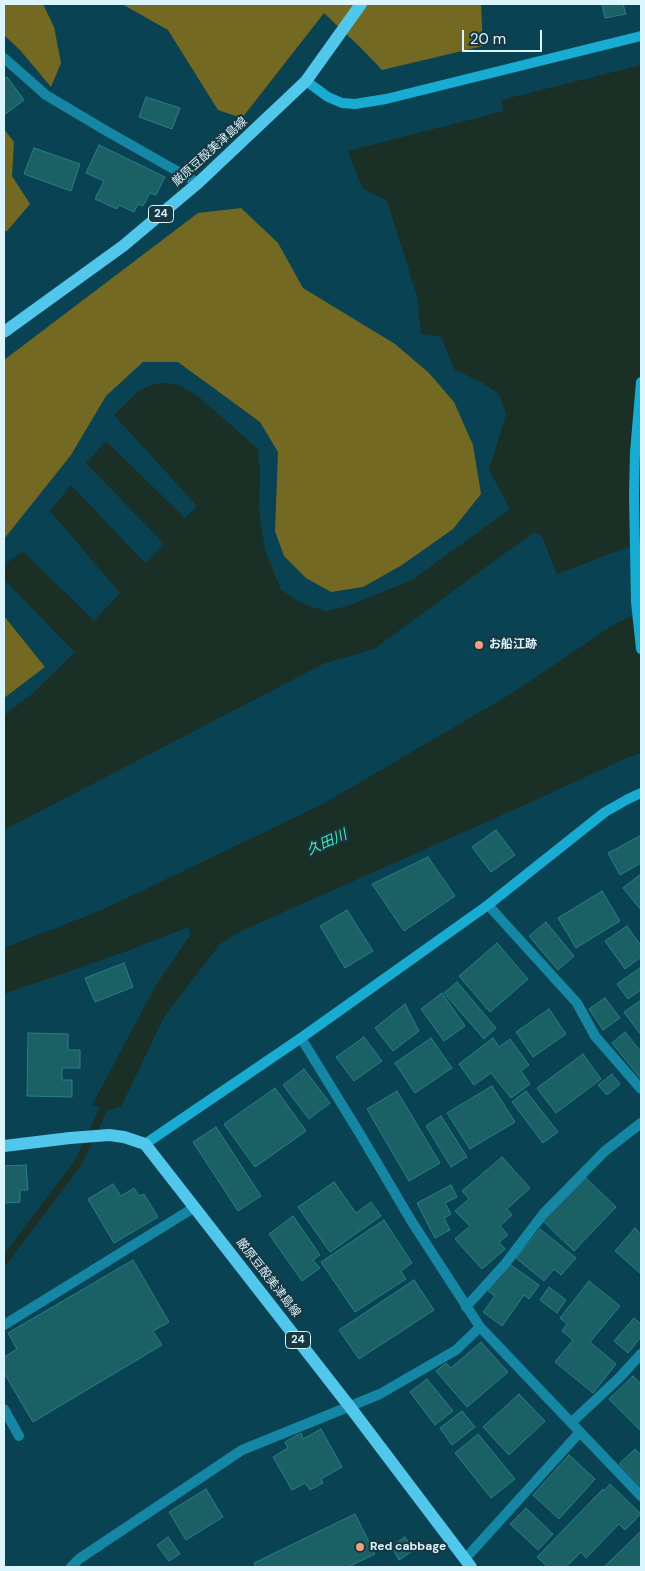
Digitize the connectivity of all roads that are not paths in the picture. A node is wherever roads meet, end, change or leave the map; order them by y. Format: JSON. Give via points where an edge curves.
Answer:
{"nodes":[{"id":1,"x":361,"y":4,"type":"edge"},
{"id":2,"x":641,"y":36,"type":"edge"},
{"id":3,"x":4,"y":58,"type":"edge"},
{"id":4,"x":306,"y":81,"type":"junction"},
{"id":5,"x":198,"y":183,"type":"junction"},
{"id":6,"x":4,"y":332,"type":"edge"},
{"id":7,"x":641,"y":382,"type":"edge"},
{"id":8,"x":641,"y":648,"type":"edge"},
{"id":9,"x":641,"y":793,"type":"edge"},
{"id":10,"x":488,"y":905,"type":"junction"},
{"id":11,"x":301,"y":1038,"type":"junction"},
{"id":12,"x":641,"y":1089,"type":"edge"},
{"id":13,"x":641,"y":1123,"type":"edge"},
{"id":14,"x":145,"y":1144,"type":"junction"},
{"id":15,"x":4,"y":1146,"type":"edge"},
{"id":16,"x":195,"y":1207,"type":"junction"},
{"id":17,"x":466,"y":1307,"type":"junction"},
{"id":18,"x":4,"y":1325,"type":"edge"},
{"id":19,"x":480,"y":1327,"type":"junction"},
{"id":20,"x":641,"y":1354,"type":"edge"},
{"id":21,"x":350,"y":1407,"type":"junction"},
{"id":22,"x":4,"y":1409,"type":"edge"},
{"id":23,"x":572,"y":1422,"type":"junction"},
{"id":24,"x":580,"y":1432,"type":"junction"},
{"id":25,"x":18,"y":1436,"type":"dead end"},
{"id":26,"x":641,"y":1496,"type":"edge"},
{"id":27,"x":468,"y":1563,"type":"edge"},
{"id":28,"x":71,"y":1567,"type":"edge"}],
"edges":[{"from":1,"to":4,"type":"main road","name":"厳原豆酘美津島線","number":"24"},
{"from":2,"to":4,"type":"street","via":[[355,104],[328,97]]},
{"from":3,"to":5,"type":"street","via":[[46,95]]},
{"from":4,"to":5,"type":"main road","name":"厳原豆酘美津島線","number":"24"},
{"from":5,"to":6,"type":"main road","name":"厳原豆酘美津島線","number":"24","via":[[123,246]]},
{"from":7,"to":8,"type":"street","via":[[634,495],[636,602]]},
{"from":9,"to":10,"type":"street","via":[[605,812]]},
{"from":10,"to":11,"type":"street"},
{"from":10,"to":12,"type":"street","via":[[577,1003],[595,1036]]},
{"from":11,"to":14,"type":"street"},
{"from":11,"to":17,"type":"street"},
{"from":13,"to":17,"type":"street","via":[[605,1151],[544,1213],[505,1264]]},
{"from":14,"to":15,"type":"main road","via":[[109,1135]]},
{"from":14,"to":16,"type":"main road","name":"厳原豆酘美津島線","number":"24"},
{"from":16,"to":18,"type":"street"},
{"from":16,"to":21,"type":"main road","name":"厳原豆酘美津島線","number":"24"},
{"from":17,"to":19,"type":"street"},
{"from":19,"to":21,"type":"street","via":[[456,1350],[380,1394]]},
{"from":19,"to":23,"type":"street"},
{"from":20,"to":23,"type":"street"},
{"from":21,"to":27,"type":"main road","name":"厳原豆酘美津島線","number":"24"},
{"from":21,"to":28,"type":"street","via":[[242,1450]]},
{"from":22,"to":25,"type":"street"},
{"from":23,"to":24,"type":"street"},
{"from":24,"to":26,"type":"street"},
{"from":24,"to":27,"type":"street"}]}
